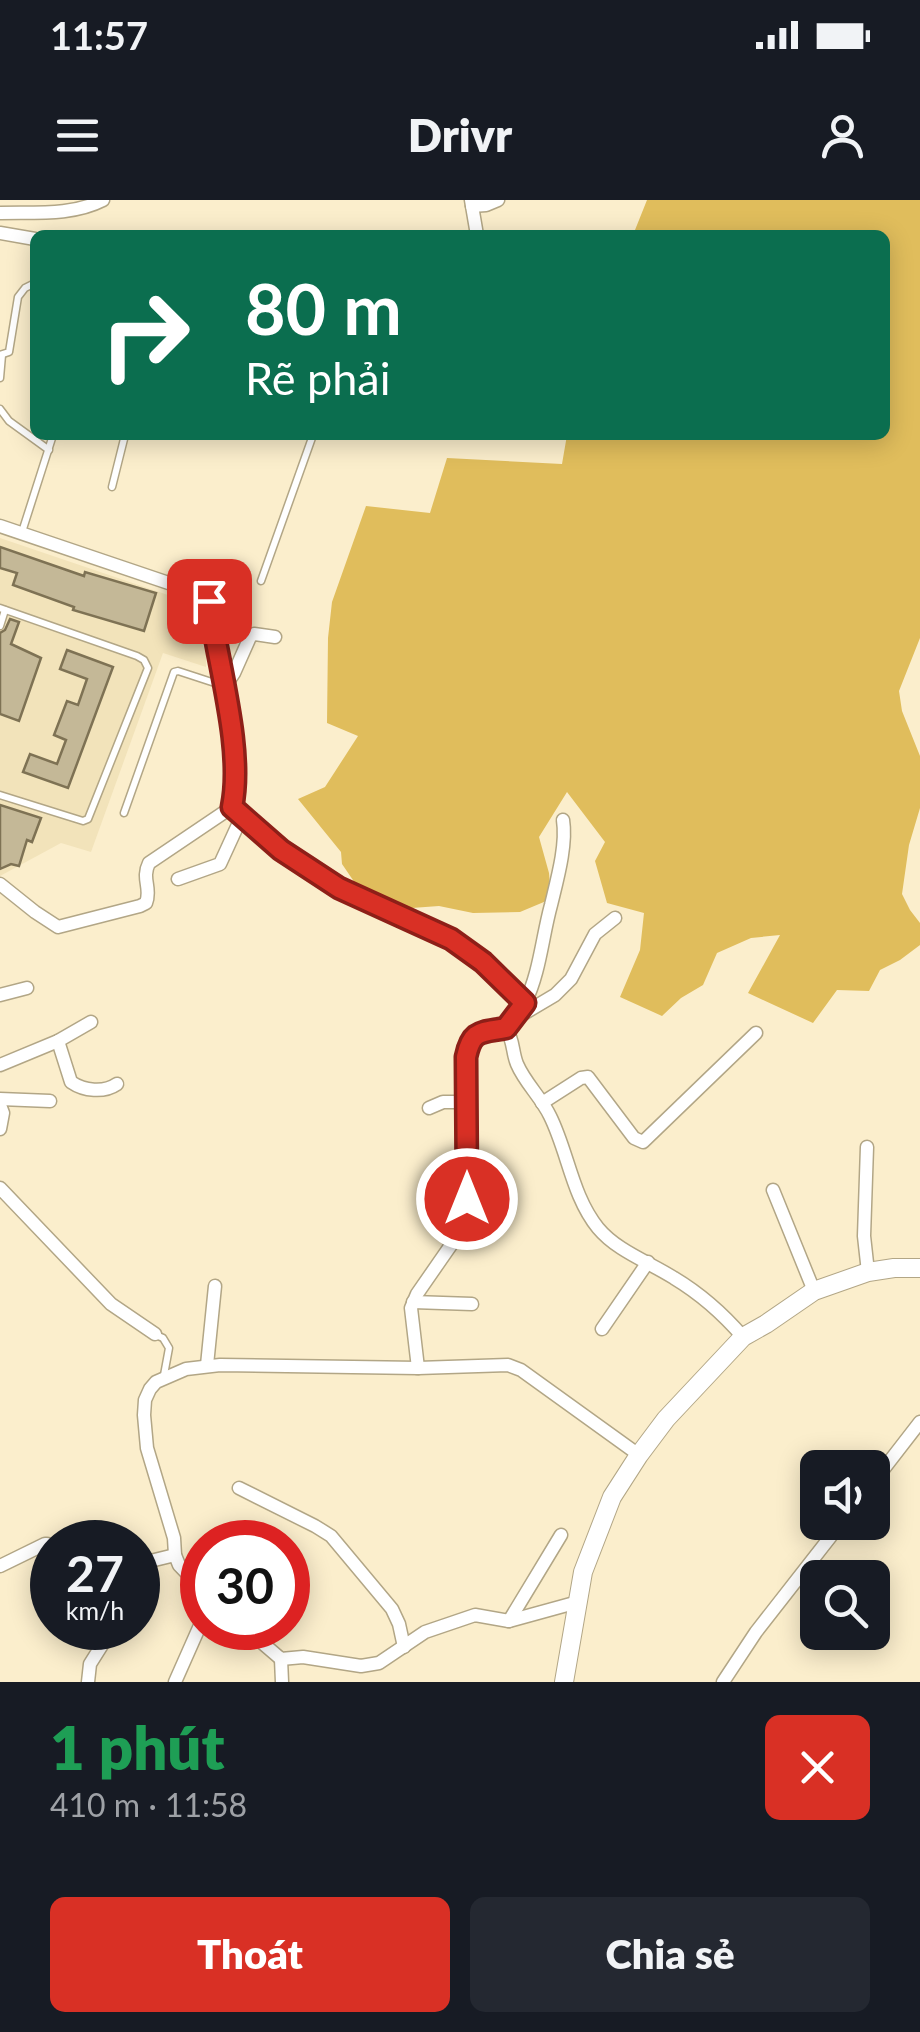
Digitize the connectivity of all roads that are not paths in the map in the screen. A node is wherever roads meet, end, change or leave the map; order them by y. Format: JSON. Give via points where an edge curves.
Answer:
{"nodes":[{"id":1,"x":103,"y":200,"type":"edge"},
{"id":2,"x":498,"y":200,"type":"edge"},
{"id":3,"x":472,"y":203,"type":"edge"},
{"id":4,"x":70,"y":205,"type":"edge"},
{"id":5,"x":0,"y":213,"type":"edge"},
{"id":6,"x":476,"y":230,"type":"edge"},
{"id":7,"x":0,"y":233,"type":"edge"},
{"id":8,"x":30,"y":238,"type":"edge"},
{"id":9,"x":30,"y":286,"type":"edge"},
{"id":10,"x":1,"y":355,"type":"edge"},
{"id":11,"x":0,"y":378,"type":"edge"},
{"id":12,"x":0,"y":410,"type":"edge"},
{"id":13,"x":30,"y":436,"type":"edge"},
{"id":14,"x":35,"y":440,"type":"edge"},
{"id":15,"x":52,"y":440,"type":"edge"},
{"id":16,"x":124,"y":440,"type":"edge"},
{"id":17,"x":311,"y":440,"type":"edge"},
{"id":18,"x":49,"y":450,"type":"junction"},
{"id":19,"x":112,"y":486,"type":"dead end"},
{"id":20,"x":0,"y":526,"type":"edge"},
{"id":21,"x":22,"y":534,"type":"junction"},
{"id":22,"x":261,"y":580,"type":"dead end"},
{"id":23,"x":3,"y":609,"type":"edge"},
{"id":24,"x":0,"y":626,"type":"edge"},
{"id":25,"x":275,"y":636,"type":"dead end"},
{"id":26,"x":225,"y":686,"type":"junction"},
{"id":27,"x":0,"y":795,"type":"edge"},
{"id":28,"x":237,"y":811,"type":"junction"},
{"id":29,"x":124,"y":813,"type":"dead end"},
{"id":30,"x":564,"y":820,"type":"dead end"},
{"id":31,"x":178,"y":878,"type":"dead end"},
{"id":32,"x":0,"y":884,"type":"edge"},
{"id":33,"x":616,"y":918,"type":"dead end"},
{"id":34,"x":27,"y":988,"type":"dead end"},
{"id":35,"x":0,"y":995,"type":"edge"},
{"id":36,"x":525,"y":1003,"type":"junction"},
{"id":37,"x":91,"y":1022,"type":"dead end"},
{"id":38,"x":511,"y":1024,"type":"junction"},
{"id":39,"x":756,"y":1033,"type":"dead end"},
{"id":40,"x":58,"y":1041,"type":"junction"},
{"id":41,"x":0,"y":1065,"type":"edge"},
{"id":42,"x":117,"y":1084,"type":"dead end"},
{"id":43,"x":50,"y":1101,"type":"dead end"},
{"id":44,"x":0,"y":1102,"type":"edge"},
{"id":45,"x":466,"y":1102,"type":"junction"},
{"id":46,"x":542,"y":1103,"type":"junction"},
{"id":47,"x":429,"y":1108,"type":"dead end"},
{"id":48,"x":0,"y":1129,"type":"edge"},
{"id":49,"x":867,"y":1146,"type":"dead end"},
{"id":50,"x":0,"y":1188,"type":"edge"},
{"id":51,"x":772,"y":1190,"type":"dead end"},
{"id":52,"x":648,"y":1262,"type":"junction"},
{"id":53,"x":920,"y":1268,"type":"edge"},
{"id":54,"x":868,"y":1272,"type":"junction"},
{"id":55,"x":216,"y":1286,"type":"dead end"},
{"id":56,"x":814,"y":1291,"type":"junction"},
{"id":57,"x":413,"y":1302,"type":"junction"},
{"id":58,"x":472,"y":1304,"type":"dead end"},
{"id":59,"x":602,"y":1329,"type":"dead end"},
{"id":60,"x":155,"y":1334,"type":"joint"},
{"id":61,"x":743,"y":1338,"type":"junction"},
{"id":62,"x":207,"y":1365,"type":"junction"},
{"id":63,"x":418,"y":1368,"type":"junction"},
{"id":64,"x":164,"y":1378,"type":"junction"},
{"id":65,"x":920,"y":1422,"type":"edge"},
{"id":66,"x":638,"y":1455,"type":"junction"},
{"id":67,"x":890,"y":1461,"type":"edge"},
{"id":68,"x":240,"y":1488,"type":"dead end"},
{"id":69,"x":561,"y":1535,"type":"dead end"},
{"id":70,"x":828,"y":1540,"type":"edge"},
{"id":71,"x":30,"y":1551,"type":"edge"},
{"id":72,"x":175,"y":1555,"type":"junction"},
{"id":73,"x":160,"y":1559,"type":"edge"},
{"id":74,"x":0,"y":1566,"type":"edge"},
{"id":75,"x":180,"y":1566,"type":"edge"},
{"id":76,"x":578,"y":1602,"type":"junction"},
{"id":77,"x":509,"y":1621,"type":"junction"},
{"id":78,"x":404,"y":1647,"type":"junction"},
{"id":79,"x":99,"y":1650,"type":"edge"},
{"id":80,"x":189,"y":1650,"type":"edge"},
{"id":81,"x":271,"y":1650,"type":"edge"},
{"id":82,"x":281,"y":1658,"type":"junction"},
{"id":83,"x":88,"y":1682,"type":"edge"},
{"id":84,"x":175,"y":1682,"type":"edge"},
{"id":85,"x":282,"y":1682,"type":"edge"},
{"id":86,"x":564,"y":1682,"type":"edge"},
{"id":87,"x":722,"y":1682,"type":"edge"}],
"edges":[{"from":1,"to":4,"type":"street"},
{"from":2,"to":3,"type":"street"},
{"from":3,"to":6,"type":"street"},
{"from":4,"to":5,"type":"street"},
{"from":7,"to":8,"type":"street"},
{"from":9,"to":10,"type":"lane","via":[[18,297],[8,352]]},
{"from":10,"to":11,"type":"lane"},
{"from":12,"to":13,"type":"lane"},
{"from":14,"to":18,"type":"lane"},
{"from":15,"to":18,"type":"lane"},
{"from":16,"to":19,"type":"lane"},
{"from":17,"to":22,"type":"lane"},
{"from":18,"to":21,"type":"lane"},
{"from":20,"to":21,"type":"street"},
{"from":21,"to":26,"type":"street","via":[[207,596]]},
{"from":23,"to":24,"type":"lane"},
{"from":23,"to":27,"type":"lane","via":[[137,656],[148,668],[88,818]]},
{"from":25,"to":26,"type":"street","via":[[250,637]]},
{"from":26,"to":28,"type":"street"},
{"from":26,"to":29,"type":"lane","via":[[174,672]]},
{"from":28,"to":31,"type":"street","via":[[220,864]]},
{"from":28,"to":32,"type":"street","via":[[150,863],[144,874],[148,897],[140,906],[58,927]]},
{"from":28,"to":36,"type":"street","via":[[339,888],[451,939]]},
{"from":30,"to":36,"type":"street","via":[[554,895]]},
{"from":33,"to":38,"type":"street","via":[[595,934],[555,996]]},
{"from":34,"to":35,"type":"street"},
{"from":36,"to":38,"type":"street"},
{"from":37,"to":40,"type":"street"},
{"from":38,"to":45,"type":"street","via":[[470,1042]]},
{"from":38,"to":46,"type":"street","via":[[514,1054]]},
{"from":39,"to":46,"type":"street","via":[[643,1142],[588,1077]]},
{"from":40,"to":41,"type":"street"},
{"from":40,"to":42,"type":"street","via":[[75,1086],[109,1090]]},
{"from":43,"to":44,"type":"street"},
{"from":44,"to":48,"type":"street"},
{"from":45,"to":47,"type":"street"},
{"from":45,"to":57,"type":"street","via":[[467,1199],[451,1245]]},
{"from":46,"to":52,"type":"street","via":[[587,1214],[615,1244]]},
{"from":49,"to":54,"type":"street"},
{"from":50,"to":60,"type":"street","via":[[111,1304]]},
{"from":51,"to":56,"type":"street"},
{"from":52,"to":59,"type":"street"},
{"from":52,"to":61,"type":"street","via":[[697,1294]]},
{"from":53,"to":54,"type":"main road"},
{"from":54,"to":56,"type":"main road"},
{"from":55,"to":62,"type":"street"},
{"from":56,"to":61,"type":"main road"},
{"from":57,"to":58,"type":"street"},
{"from":57,"to":63,"type":"street"},
{"from":60,"to":64,"type":"lane","via":[[168,1348]]},
{"from":61,"to":66,"type":"main road"},
{"from":62,"to":63,"type":"street"},
{"from":62,"to":64,"type":"street"},
{"from":63,"to":66,"type":"street","via":[[508,1364]]},
{"from":64,"to":72,"type":"street","via":[[150,1388],[144,1415]]},
{"from":65,"to":67,"type":"street"},
{"from":66,"to":76,"type":"main road","via":[[612,1497]]},
{"from":68,"to":78,"type":"street","via":[[331,1536],[392,1610]]},
{"from":69,"to":77,"type":"street"},
{"from":70,"to":87,"type":"street"},
{"from":71,"to":74,"type":"street"},
{"from":72,"to":73,"type":"street"},
{"from":72,"to":75,"type":"street"},
{"from":76,"to":77,"type":"street"},
{"from":76,"to":86,"type":"main road"},
{"from":77,"to":78,"type":"street","via":[[475,1615],[425,1632]]},
{"from":78,"to":82,"type":"street","via":[[362,1666]]},
{"from":79,"to":83,"type":"street"},
{"from":80,"to":84,"type":"street"},
{"from":81,"to":82,"type":"street"},
{"from":82,"to":85,"type":"street"}]}
